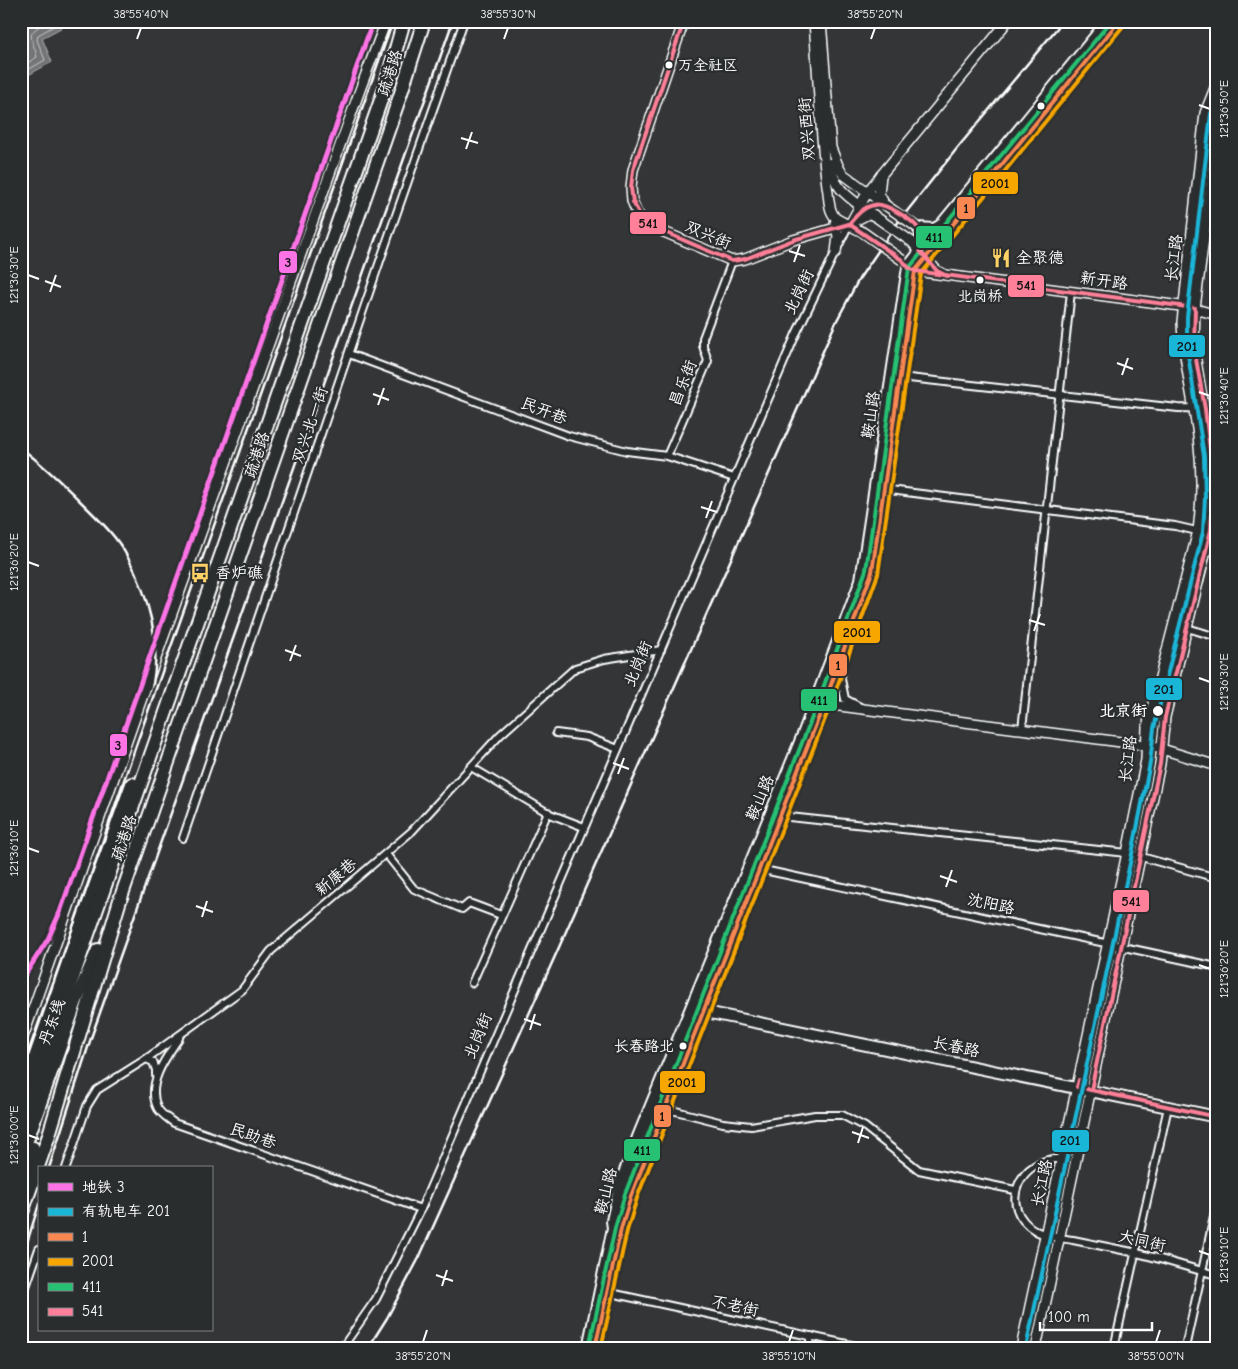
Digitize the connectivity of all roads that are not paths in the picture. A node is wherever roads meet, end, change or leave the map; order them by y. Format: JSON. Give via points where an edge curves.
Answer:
{"nodes":[{"id":1,"x":386,"y":21,"type":"edge"},
{"id":2,"x":404,"y":21,"type":"edge"},
{"id":3,"x":424,"y":21,"type":"edge"},
{"id":4,"x":464,"y":21,"type":"edge"},
{"id":5,"x":684,"y":21,"type":"edge"},
{"id":6,"x":814,"y":21,"type":"edge"},
{"id":7,"x":822,"y":21,"type":"edge"},
{"id":8,"x":1008,"y":21,"type":"edge"},
{"id":9,"x":1108,"y":21,"type":"edge"},
{"id":10,"x":1119,"y":21,"type":"edge"},
{"id":11,"x":1217,"y":83,"type":"edge"},
{"id":12,"x":1217,"y":137,"type":"edge"},
{"id":13,"x":831,"y":148,"type":"junction"},
{"id":14,"x":826,"y":174,"type":"junction"},
{"id":15,"x":881,"y":175,"type":"junction"},
{"id":16,"x":842,"y":191,"type":"junction"},
{"id":17,"x":868,"y":191,"type":"junction"},
{"id":18,"x":1213,"y":193,"type":"edge"},
{"id":19,"x":884,"y":204,"type":"junction"},
{"id":20,"x":862,"y":206,"type":"junction"},
{"id":21,"x":833,"y":216,"type":"junction"},
{"id":22,"x":875,"y":216,"type":"junction"},
{"id":23,"x":850,"y":224,"type":"junction"},
{"id":24,"x":941,"y":225,"type":"junction"},
{"id":25,"x":836,"y":228,"type":"junction"},
{"id":26,"x":918,"y":228,"type":"junction"},
{"id":27,"x":836,"y":252,"type":"junction"},
{"id":28,"x":923,"y":254,"type":"junction"},
{"id":29,"x":732,"y":261,"type":"junction"},
{"id":30,"x":908,"y":266,"type":"junction"},
{"id":31,"x":947,"y":276,"type":"junction"},
{"id":32,"x":1071,"y":292,"type":"junction"},
{"id":33,"x":1183,"y":307,"type":"junction"},
{"id":34,"x":1195,"y":308,"type":"junction"},
{"id":35,"x":1217,"y":315,"type":"edge"},
{"id":36,"x":349,"y":354,"type":"junction"},
{"id":37,"x":900,"y":377,"type":"junction"},
{"id":38,"x":1059,"y":394,"type":"junction"},
{"id":39,"x":1194,"y":409,"type":"junction"},
{"id":40,"x":1205,"y":409,"type":"junction"},
{"id":41,"x":1217,"y":409,"type":"edge"},
{"id":42,"x":667,"y":456,"type":"junction"},
{"id":43,"x":734,"y":478,"type":"junction"},
{"id":44,"x":880,"y":489,"type":"junction"},
{"id":45,"x":1046,"y":510,"type":"junction"},
{"id":46,"x":1215,"y":515,"type":"edge"},
{"id":47,"x":1198,"y":531,"type":"junction"},
{"id":48,"x":1210,"y":534,"type":"junction"},
{"id":49,"x":1174,"y":624,"type":"junction"},
{"id":50,"x":1187,"y":628,"type":"junction"},
{"id":51,"x":1217,"y":637,"type":"edge"},
{"id":52,"x":661,"y":650,"type":"junction"},
{"id":53,"x":843,"y":652,"type":"junction"},
{"id":54,"x":824,"y":704,"type":"junction"},
{"id":55,"x":863,"y":709,"type":"junction"},
{"id":56,"x":1022,"y":729,"type":"junction"},
{"id":57,"x":556,"y":734,"type":"dead end"},
{"id":58,"x":1146,"y":745,"type":"junction"},
{"id":59,"x":1161,"y":748,"type":"junction"},
{"id":60,"x":618,"y":749,"type":"junction"},
{"id":61,"x":1217,"y":766,"type":"edge"},
{"id":62,"x":471,"y":767,"type":"junction"},
{"id":63,"x":548,"y":812,"type":"junction"},
{"id":64,"x":780,"y":816,"type":"junction"},
{"id":65,"x":584,"y":827,"type":"junction"},
{"id":66,"x":183,"y":838,"type":"dead end"},
{"id":67,"x":1127,"y":853,"type":"junction"},
{"id":68,"x":386,"y":854,"type":"junction"},
{"id":69,"x":1140,"y":856,"type":"junction"},
{"id":70,"x":759,"y":869,"type":"junction"},
{"id":71,"x":1217,"y":878,"type":"edge"},
{"id":72,"x":120,"y":900,"type":"junction"},
{"id":73,"x":501,"y":915,"type":"junction"},
{"id":74,"x":1108,"y":943,"type":"junction"},
{"id":75,"x":1122,"y":946,"type":"junction"},
{"id":76,"x":1217,"y":967,"type":"edge"},
{"id":77,"x":472,"y":983,"type":"dead end"},
{"id":78,"x":61,"y":995,"type":"junction"},
{"id":79,"x":689,"y":1008,"type":"junction"},
{"id":80,"x":703,"y":1011,"type":"junction"},
{"id":81,"x":182,"y":1034,"type":"junction"},
{"id":82,"x":21,"y":1043,"type":"edge"},
{"id":83,"x":146,"y":1059,"type":"junction"},
{"id":84,"x":156,"y":1082,"type":"junction"},
{"id":85,"x":1077,"y":1087,"type":"junction"},
{"id":86,"x":1091,"y":1090,"type":"junction"},
{"id":87,"x":21,"y":1092,"type":"edge"},
{"id":88,"x":1168,"y":1107,"type":"junction"},
{"id":89,"x":664,"y":1108,"type":"junction"},
{"id":90,"x":1217,"y":1117,"type":"edge"},
{"id":91,"x":21,"y":1125,"type":"edge"},
{"id":92,"x":43,"y":1136,"type":"junction"},
{"id":93,"x":21,"y":1157,"type":"edge"},
{"id":94,"x":1062,"y":1159,"type":"junction"},
{"id":95,"x":67,"y":1166,"type":"edge"},
{"id":96,"x":21,"y":1181,"type":"edge"},
{"id":97,"x":1015,"y":1190,"type":"junction"},
{"id":98,"x":1217,"y":1203,"type":"edge"},
{"id":99,"x":421,"y":1209,"type":"junction"},
{"id":100,"x":21,"y":1215,"type":"edge"},
{"id":101,"x":1046,"y":1235,"type":"junction"},
{"id":102,"x":1060,"y":1238,"type":"junction"},
{"id":103,"x":38,"y":1252,"type":"edge"},
{"id":104,"x":1134,"y":1253,"type":"junction"},
{"id":105,"x":1203,"y":1270,"type":"junction"},
{"id":106,"x":1217,"y":1275,"type":"edge"},
{"id":107,"x":603,"y":1292,"type":"junction"},
{"id":108,"x":21,"y":1301,"type":"edge"},
{"id":109,"x":811,"y":1336,"type":"junction"},
{"id":110,"x":342,"y":1348,"type":"edge"},
{"id":111,"x":588,"y":1348,"type":"edge"},
{"id":112,"x":595,"y":1348,"type":"edge"},
{"id":113,"x":809,"y":1348,"type":"edge"},
{"id":114,"x":865,"y":1348,"type":"edge"},
{"id":115,"x":1021,"y":1348,"type":"edge"},
{"id":116,"x":1036,"y":1348,"type":"edge"},
{"id":117,"x":1114,"y":1348,"type":"edge"},
{"id":118,"x":1185,"y":1348,"type":"edge"}],
"edges":[{"from":1,"to":82,"type":"main road"},
{"from":2,"to":78,"type":"highway","name":"疏港路","via":[[383,94],[232,525],[203,588]]},
{"from":3,"to":72,"type":"highway","name":"疏港路"},
{"from":4,"to":36,"type":"street","name":"双兴北一街"},
{"from":5,"to":29,"type":"main road","name":"双兴街","via":[[633,170],[632,201],[636,213],[653,227]]},
{"from":6,"to":14,"type":"main road","name":"双兴西街"},
{"from":7,"to":13,"type":"main road","name":"双兴西街"},
{"from":8,"to":15,"type":"main road"},
{"from":9,"to":24,"type":"main road"},
{"from":10,"to":28,"type":"main road"},
{"from":11,"to":33,"type":"main road","name":"长江路","via":[[1206,113]]},
{"from":12,"to":18,"type":"main road","name":"长江路"},
{"from":13,"to":16,"type":"main road","via":[[833,179]]},
{"from":13,"to":17,"type":"main road","name":"双兴西街","via":[[843,174]]},
{"from":14,"to":16,"type":"main road","via":[[832,187]]},
{"from":14,"to":21,"type":"main road","name":"双兴西街"},
{"from":15,"to":17,"type":"main road"},
{"from":15,"to":19,"type":"main road","via":[[880,194]]},
{"from":16,"to":20,"type":"main road"},
{"from":17,"to":19,"type":"main road","name":"双兴西街"},
{"from":17,"to":20,"type":"main road"},
{"from":18,"to":34,"type":"main road","name":"长江路"},
{"from":19,"to":20,"type":"main road"},
{"from":19,"to":26,"type":"main road","bridge":true},
{"from":20,"to":22,"type":"main road"},
{"from":20,"to":23,"type":"main road"},
{"from":21,"to":23,"type":"main road"},
{"from":21,"to":25,"type":"main road","name":"双兴西街"},
{"from":22,"to":23,"type":"main road","name":"双兴街","via":[[868,214]]},
{"from":22,"to":28,"type":"main road","bridge":true,"via":[[912,242]]},
{"from":23,"to":25,"type":"main road","name":"双兴街"},
{"from":23,"to":27,"type":"street","name":"北岗街"},
{"from":23,"to":30,"type":"main road","bridge":true},
{"from":24,"to":26,"type":"main road","via":[[934,229]]},
{"from":24,"to":28,"type":"main road"},
{"from":25,"to":27,"type":"main road","name":"双兴西街"},
{"from":25,"to":29,"type":"main road","name":"双兴街"},
{"from":26,"to":28,"type":"main road"},
{"from":27,"to":43,"type":"street","name":"北岗街","via":[[796,334]]},
{"from":28,"to":30,"type":"main road"},
{"from":28,"to":31,"type":"main road","via":[[937,271]]},
{"from":29,"to":42,"type":"street","name":"昌乐街","via":[[703,338],[708,361]]},
{"from":30,"to":31,"type":"main road","name":"新开路"},
{"from":30,"to":37,"type":"main road","name":"鞍山路"},
{"from":30,"to":44,"type":"main road","name":"鞍山路"},
{"from":31,"to":32,"type":"main road","name":"新开路"},
{"from":32,"to":33,"type":"main road","name":"新开路"},
{"from":32,"to":38,"type":"street"},
{"from":33,"to":34,"type":"main road","name":"新开路"},
{"from":33,"to":39,"type":"main road","name":"长江路","via":[[1182,335]]},
{"from":34,"to":35,"type":"main road","name":"新开路"},
{"from":34,"to":40,"type":"main road","name":"长江路","via":[[1194,348]]},
{"from":36,"to":42,"type":"street","name":"民开巷","via":[[569,436],[627,451]]},
{"from":36,"to":66,"type":"street","name":"双兴北一街"},
{"from":37,"to":38,"type":"street"},
{"from":37,"to":44,"type":"main road","name":"鞍山路"},
{"from":38,"to":39,"type":"street"},
{"from":38,"to":45,"type":"street"},
{"from":39,"to":40,"type":"street"},
{"from":39,"to":47,"type":"main road","name":"长江路","via":[[1200,458]]},
{"from":40,"to":41,"type":"street"},
{"from":40,"to":46,"type":"main road","name":"长江路"},
{"from":42,"to":43,"type":"street","name":"民开巷"},
{"from":43,"to":52,"type":"street","name":"北岗街"},
{"from":44,"to":45,"type":"street"},
{"from":44,"to":53,"type":"main road","name":"鞍山路","via":[[872,572]]},
{"from":44,"to":79,"type":"main road","name":"鞍山路","via":[[861,580],[802,737]]},
{"from":45,"to":47,"type":"street"},
{"from":45,"to":56,"type":"street"},
{"from":46,"to":48,"type":"main road","name":"长江路"},
{"from":47,"to":48,"type":"street"},
{"from":47,"to":49,"type":"main road","name":"长江路"},
{"from":48,"to":50,"type":"main road","name":"长江路"},
{"from":49,"to":50,"type":"street"},
{"from":49,"to":58,"type":"main road","name":"长江路","via":[[1147,726]]},
{"from":50,"to":51,"type":"street"},
{"from":50,"to":59,"type":"main road","name":"长江路","via":[[1165,717]]},
{"from":52,"to":60,"type":"street","name":"北岗街"},
{"from":52,"to":62,"type":"street","name":"新康巷","via":[[604,659],[575,668],[500,735]]},
{"from":53,"to":54,"type":"main road","name":"鞍山路"},
{"from":53,"to":55,"type":"street","via":[[841,679],[845,699]]},
{"from":54,"to":55,"type":"main road"},
{"from":54,"to":64,"type":"main road","name":"鞍山路"},
{"from":55,"to":56,"type":"main road"},
{"from":56,"to":58,"type":"main road"},
{"from":57,"to":60,"type":"street","via":[[587,736]]},
{"from":58,"to":59,"type":"main road"},
{"from":58,"to":67,"type":"main road","name":"长江路","via":[[1146,760]]},
{"from":59,"to":61,"type":"main road"},
{"from":59,"to":69,"type":"main road","name":"长江路"},
{"from":60,"to":65,"type":"street","name":"北岗街"},
{"from":62,"to":63,"type":"street"},
{"from":62,"to":68,"type":"street","name":"新康巷","via":[[412,831]]},
{"from":63,"to":65,"type":"street"},
{"from":63,"to":73,"type":"street"},
{"from":64,"to":67,"type":"street"},
{"from":64,"to":70,"type":"main road","name":"鞍山路"},
{"from":65,"to":99,"type":"street","name":"北岗街"},
{"from":67,"to":69,"type":"street"},
{"from":67,"to":74,"type":"main road","name":"长江路"},
{"from":68,"to":73,"type":"street","via":[[414,889],[462,909],[469,903]]},
{"from":68,"to":81,"type":"street","name":"新康巷","via":[[271,950],[242,990]]},
{"from":69,"to":71,"type":"street"},
{"from":69,"to":75,"type":"main road","name":"长江路"},
{"from":70,"to":74,"type":"street","name":"沈阳路"},
{"from":70,"to":80,"type":"main road","name":"鞍山路"},
{"from":72,"to":92,"type":"highway","via":[[89,1005],[63,1059]]},
{"from":72,"to":93,"type":"highway","name":"丹东线","via":[[76,1001]]},
{"from":73,"to":77,"type":"street"},
{"from":74,"to":75,"type":"street","name":"沈阳路"},
{"from":74,"to":85,"type":"main road","name":"长江路"},
{"from":75,"to":76,"type":"street","name":"沈阳路"},
{"from":75,"to":86,"type":"main road","name":"长江路"},
{"from":78,"to":87,"type":"highway","name":"疏港路"},
{"from":78,"to":91,"type":"highway"},
{"from":79,"to":80,"type":"main road","name":"长春路"},
{"from":79,"to":107,"type":"main road","name":"鞍山路","via":[[620,1184]]},
{"from":80,"to":85,"type":"main road","name":"长春路"},
{"from":80,"to":89,"type":"main road","name":"鞍山路"},
{"from":81,"to":83,"type":"street","name":"新康巷"},
{"from":81,"to":84,"type":"street","name":"民助巷","via":[[163,1062]]},
{"from":83,"to":84,"type":"street","via":[[153,1062]]},
{"from":83,"to":95,"type":"street","name":"新康巷","via":[[97,1090],[87,1106]]},
{"from":84,"to":99,"type":"street","name":"民助巷","via":[[157,1109],[174,1123]]},
{"from":85,"to":86,"type":"main road","name":"长春路"},
{"from":85,"to":94,"type":"main road","name":"长江路"},
{"from":86,"to":88,"type":"main road","name":"长春路"},
{"from":86,"to":102,"type":"main road","name":"长江路"},
{"from":88,"to":90,"type":"main road","name":"长春路"},
{"from":88,"to":104,"type":"street"},
{"from":89,"to":97,"type":"street","via":[[723,1123],[751,1126],[815,1115],[842,1116],[865,1127],[919,1170]]},
{"from":89,"to":107,"type":"main road","name":"鞍山路","via":[[620,1229]]},
{"from":92,"to":96,"type":"highway"},
{"from":92,"to":100,"type":"highway"},
{"from":94,"to":97,"type":"street","via":[[1054,1158],[1033,1167],[1020,1179]]},
{"from":94,"to":101,"type":"main road","name":"长江路"},
{"from":97,"to":101,"type":"street","via":[[1015,1206],[1020,1216],[1031,1228]]},
{"from":98,"to":105,"type":"street"},
{"from":99,"to":110,"type":"street","name":"北岗街","via":[[376,1299]]},
{"from":101,"to":102,"type":"street","name":"大同街"},
{"from":101,"to":115,"type":"main road","name":"长江路"},
{"from":102,"to":104,"type":"street","name":"大同街"},
{"from":102,"to":116,"type":"main road","name":"长江路"},
{"from":103,"to":108,"type":"street"},
{"from":104,"to":105,"type":"street","name":"大同街"},
{"from":104,"to":117,"type":"street"},
{"from":105,"to":106,"type":"street","name":"大同街"},
{"from":105,"to":118,"type":"street"},
{"from":107,"to":109,"type":"street","name":"不老街"},
{"from":107,"to":111,"type":"main road","name":"鞍山路"},
{"from":107,"to":112,"type":"main road","name":"鞍山路"},
{"from":109,"to":113,"type":"street"},
{"from":109,"to":114,"type":"street","name":"不老街"}]}
